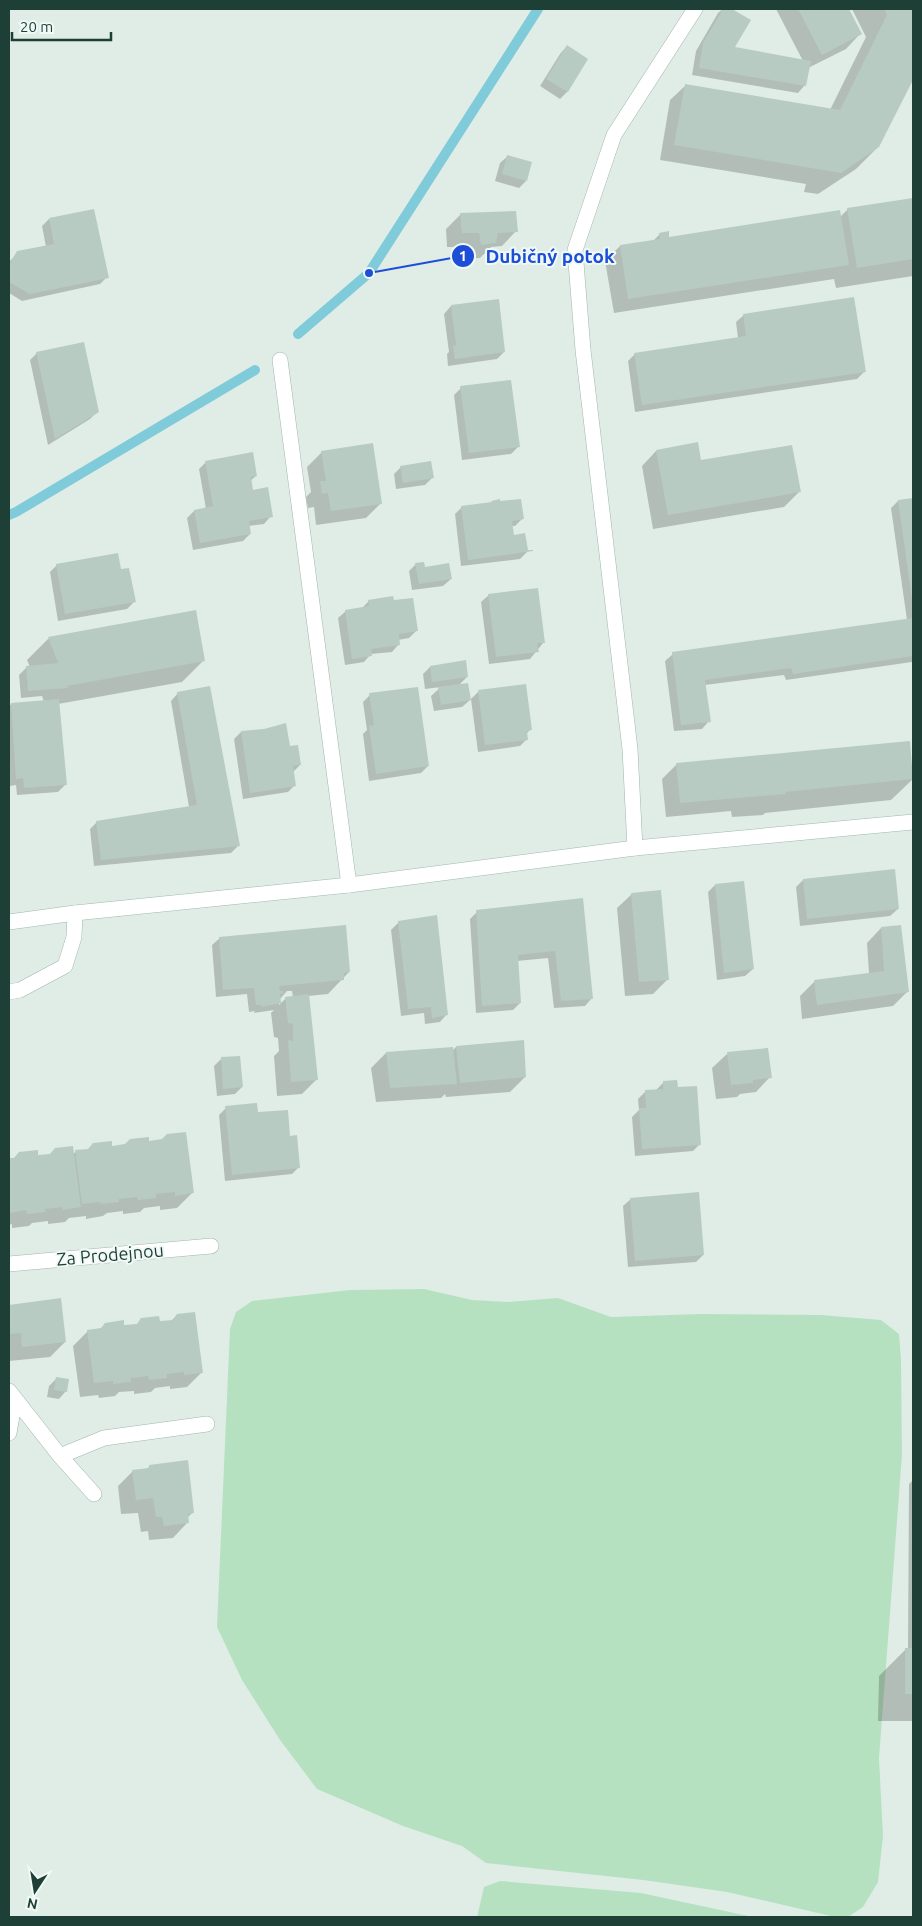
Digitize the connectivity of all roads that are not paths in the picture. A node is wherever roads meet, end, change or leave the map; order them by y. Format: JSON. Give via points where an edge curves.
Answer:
{"nodes":[{"id":1,"x":695,"y":9,"type":"edge"},
{"id":2,"x":280,"y":360,"type":"dead end"},
{"id":3,"x":913,"y":822,"type":"edge"},
{"id":4,"x":635,"y":848,"type":"junction"},
{"id":5,"x":349,"y":885,"type":"junction"},
{"id":6,"x":75,"y":913,"type":"junction"},
{"id":7,"x":9,"y":922,"type":"edge"},
{"id":8,"x":9,"y":992,"type":"edge"},
{"id":9,"x":211,"y":1246,"type":"dead end"},
{"id":10,"x":9,"y":1264,"type":"edge"},
{"id":11,"x":12,"y":1395,"type":"edge"},
{"id":12,"x":207,"y":1424,"type":"dead end"},
{"id":13,"x":9,"y":1433,"type":"edge"},
{"id":14,"x":60,"y":1456,"type":"junction"},
{"id":15,"x":94,"y":1494,"type":"dead end"}],
"edges":[{"from":1,"to":4,"type":"street","via":[[614,135],[576,250],[582,350],[630,749]]},
{"from":2,"to":5,"type":"street"},
{"from":3,"to":4,"type":"street"},
{"from":4,"to":5,"type":"street"},
{"from":5,"to":6,"type":"street"},
{"from":6,"to":7,"type":"street"},
{"from":6,"to":8,"type":"street","via":[[74,937],[65,966],[20,990]]},
{"from":9,"to":10,"type":"street","name":"Za Prodejnou"},
{"from":11,"to":13,"type":"street"},
{"from":11,"to":14,"type":"street"},
{"from":12,"to":14,"type":"street","via":[[104,1438]]},
{"from":14,"to":15,"type":"street"}]}
